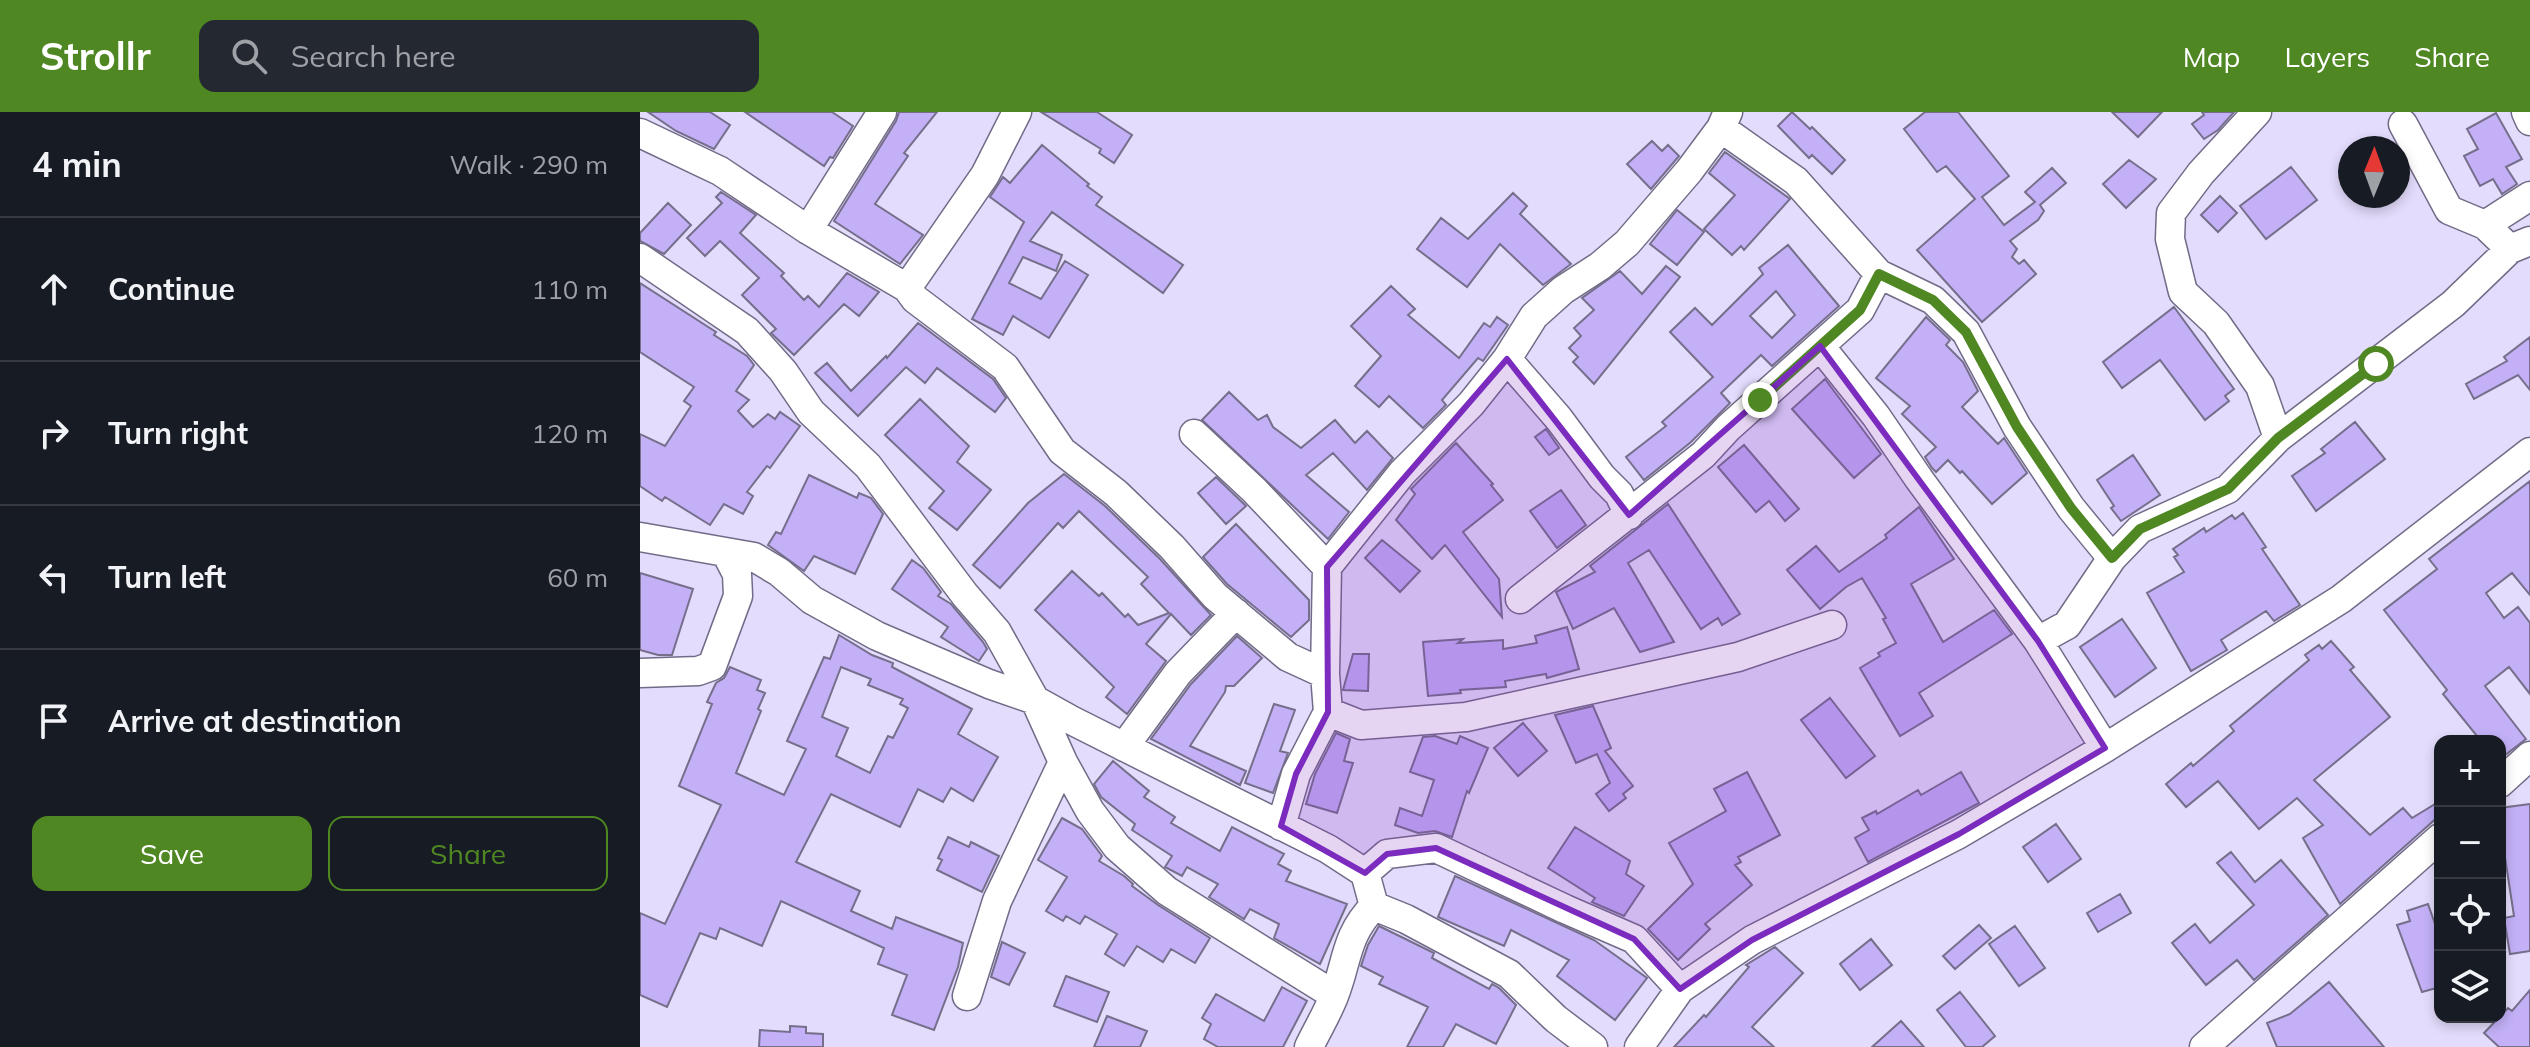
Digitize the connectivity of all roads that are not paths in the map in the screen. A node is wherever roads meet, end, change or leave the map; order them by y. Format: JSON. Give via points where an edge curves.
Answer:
{"nodes":[{"id":1,"x":882,"y":112,"type":"edge"},
{"id":2,"x":1017,"y":112,"type":"edge"},
{"id":3,"x":2257,"y":112,"type":"edge"},
{"id":4,"x":2526,"y":112,"type":"edge"},
{"id":5,"x":2408,"y":116,"type":"edge"},
{"id":6,"x":1724,"y":120,"type":"edge"},
{"id":7,"x":2530,"y":121,"type":"edge"},
{"id":8,"x":640,"y":133,"type":"edge"},
{"id":9,"x":2530,"y":196,"type":"edge"},
{"id":10,"x":2485,"y":225,"type":"junction"},
{"id":11,"x":808,"y":230,"type":"junction"},
{"id":12,"x":2520,"y":245,"type":"edge"},
{"id":13,"x":640,"y":258,"type":"edge"},
{"id":14,"x":1879,"y":274,"type":"junction"},
{"id":15,"x":907,"y":288,"type":"junction"},
{"id":16,"x":1820,"y":346,"type":"junction"},
{"id":17,"x":1507,"y":359,"type":"junction"},
{"id":18,"x":1194,"y":434,"type":"dead end"},
{"id":19,"x":2278,"y":438,"type":"junction"},
{"id":20,"x":2530,"y":452,"type":"edge"},
{"id":21,"x":1629,"y":515,"type":"junction"},
{"id":22,"x":640,"y":537,"type":"edge"},
{"id":23,"x":726,"y":553,"type":"junction"},
{"id":24,"x":2112,"y":558,"type":"junction"},
{"id":25,"x":1327,"y":567,"type":"junction"},
{"id":26,"x":1520,"y":599,"type":"dead end"},
{"id":27,"x":1236,"y":613,"type":"junction"},
{"id":28,"x":1832,"y":625,"type":"dead end"},
{"id":29,"x":2038,"y":641,"type":"junction"},
{"id":30,"x":640,"y":673,"type":"edge"},
{"id":31,"x":1325,"y":674,"type":"junction"},
{"id":32,"x":1035,"y":700,"type":"junction"},
{"id":33,"x":1328,"y":712,"type":"junction"},
{"id":34,"x":1124,"y":747,"type":"junction"},
{"id":35,"x":2105,"y":748,"type":"junction"},
{"id":36,"x":2530,"y":756,"type":"edge"},
{"id":37,"x":1063,"y":762,"type":"junction"},
{"id":38,"x":2506,"y":778,"type":"edge"},
{"id":39,"x":1281,"y":826,"type":"junction"},
{"id":40,"x":2434,"y":843,"type":"edge"},
{"id":41,"x":1365,"y":873,"type":"junction"},
{"id":42,"x":1374,"y":906,"type":"junction"},
{"id":43,"x":1680,"y":989,"type":"junction"},
{"id":44,"x":1334,"y":995,"type":"junction"},
{"id":45,"x":967,"y":996,"type":"dead end"},
{"id":46,"x":1309,"y":1047,"type":"edge"},
{"id":47,"x":1593,"y":1047,"type":"edge"},
{"id":48,"x":1639,"y":1047,"type":"edge"},
{"id":49,"x":2204,"y":1047,"type":"edge"}],
"edges":[{"from":1,"to":11,"type":"street"},
{"from":2,"to":15,"type":"street","via":[[985,175]]},
{"from":3,"to":19,"type":"street","via":[[2171,213],[2170,239],[2183,292],[2216,323],[2260,386]]},
{"from":4,"to":7,"type":"street"},
{"from":5,"to":10,"type":"street","via":[[2449,210]]},
{"from":6,"to":14,"type":"street","via":[[1796,181]]},
{"from":6,"to":17,"type":"street","via":[[1689,171],[1627,243],[1534,316]]},
{"from":8,"to":11,"type":"street","via":[[720,171]]},
{"from":9,"to":10,"type":"street"},
{"from":10,"to":12,"type":"street"},
{"from":11,"to":15,"type":"street"},
{"from":12,"to":19,"type":"street","via":[[2453,304]]},
{"from":13,"to":32,"type":"street","via":[[747,331],[811,412],[868,466],[997,632]]},
{"from":14,"to":16,"type":"street","via":[[1860,310]]},
{"from":14,"to":24,"type":"street","via":[[1933,300],[1966,332],[2017,427]]},
{"from":15,"to":27,"type":"street","via":[[1005,367],[1062,451],[1116,493]]},
{"from":16,"to":21,"type":"street","via":[[1703,455]]},
{"from":16,"to":29,"type":"street"},
{"from":17,"to":21,"type":"street","via":[[1619,494]]},
{"from":17,"to":25,"type":"street","via":[[1471,404],[1402,473]]},
{"from":18,"to":25,"type":"street"},
{"from":19,"to":24,"type":"street","via":[[2228,489],[2140,529]]},
{"from":20,"to":35,"type":"street","via":[[2341,599]]},
{"from":21,"to":26,"type":"street"},
{"from":22,"to":23,"type":"street"},
{"from":23,"to":30,"type":"street","via":[[737,574],[738,596],[712,666]]},
{"from":23,"to":32,"type":"street","via":[[754,557],[812,600],[877,636]]},
{"from":24,"to":29,"type":"street","via":[[2067,625]]},
{"from":25,"to":31,"type":"street"},
{"from":27,"to":31,"type":"street","via":[[1288,657]]},
{"from":27,"to":34,"type":"street","via":[[1178,673]]},
{"from":28,"to":33,"type":"street","via":[[1738,657],[1466,717],[1361,725]]},
{"from":29,"to":35,"type":"street"},
{"from":31,"to":33,"type":"street"},
{"from":32,"to":34,"type":"street"},
{"from":32,"to":37,"type":"street"},
{"from":33,"to":39,"type":"street","via":[[1296,774]]},
{"from":34,"to":39,"type":"street"},
{"from":35,"to":43,"type":"street","via":[[1959,834],[1752,940]]},
{"from":36,"to":38,"type":"street"},
{"from":37,"to":44,"type":"street","via":[[1117,847],[1167,891]]},
{"from":37,"to":45,"type":"street","via":[[997,901]]},
{"from":39,"to":41,"type":"street"},
{"from":40,"to":49,"type":"street"},
{"from":41,"to":42,"type":"street"},
{"from":41,"to":43,"type":"street","via":[[1387,854],[1436,848],[1634,939]]},
{"from":42,"to":44,"type":"street","via":[[1349,944]]},
{"from":42,"to":47,"type":"street","via":[[1509,974]]},
{"from":43,"to":48,"type":"street"},
{"from":44,"to":46,"type":"street"}]}
